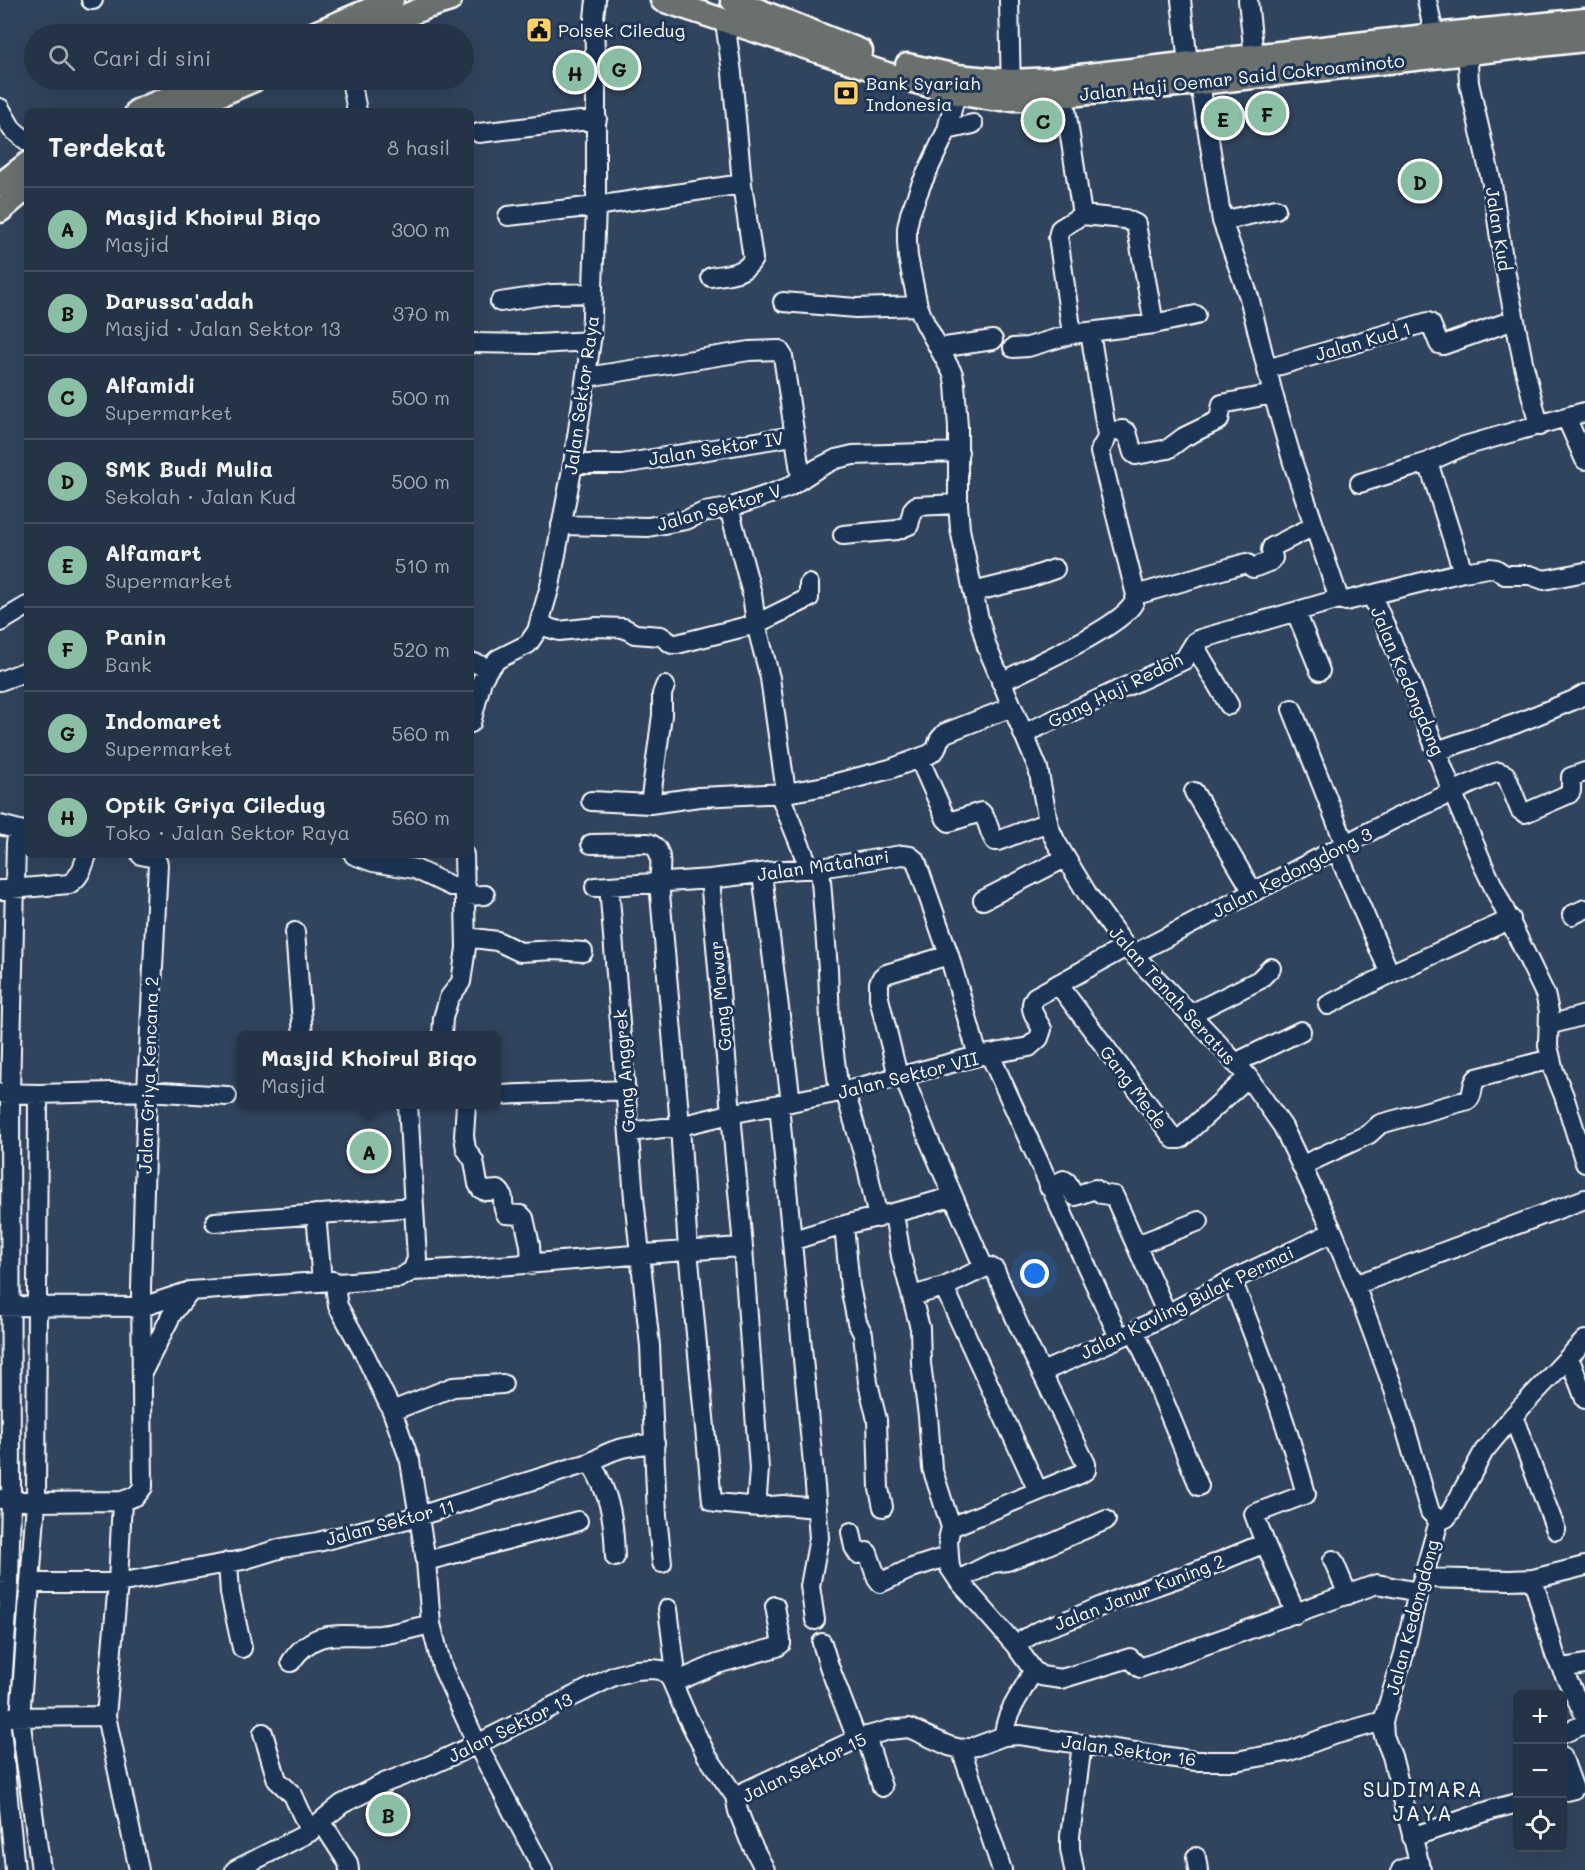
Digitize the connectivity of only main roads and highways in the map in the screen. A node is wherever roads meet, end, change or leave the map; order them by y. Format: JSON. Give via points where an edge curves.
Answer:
{"nodes":[{"id":1,"x":662,"y":0,"type":"edge"},
{"id":2,"x":440,"y":2,"type":"edge"},
{"id":3,"x":400,"y":5,"type":"edge"},
{"id":4,"x":733,"y":6,"type":"edge"},
{"id":5,"x":1585,"y":20,"type":"edge"},
{"id":6,"x":343,"y":24,"type":"edge"},
{"id":7,"x":373,"y":24,"type":"edge"},
{"id":8,"x":1585,"y":40,"type":"edge"},
{"id":9,"x":1467,"y":42,"type":"junction"},
{"id":10,"x":1343,"y":56,"type":"junction"},
{"id":11,"x":1194,"y":74,"type":"junction"},
{"id":12,"x":186,"y":90,"type":"edge"},
{"id":13,"x":231,"y":90,"type":"edge"},
{"id":14,"x":1011,"y":90,"type":"junction"},
{"id":15,"x":144,"y":108,"type":"edge"},
{"id":16,"x":189,"y":108,"type":"edge"},
{"id":17,"x":24,"y":167,"type":"edge"},
{"id":18,"x":10,"y":183,"type":"edge"},
{"id":19,"x":0,"y":211,"type":"edge"}],
"edges":[{"from":1,"to":4,"type":"main road","name":"Jalan Haji Oemar Said Cokroaminoto"},
{"from":2,"to":3,"type":"main road"},
{"from":3,"to":6,"type":"main road"},
{"from":3,"to":7,"type":"main road"},
{"from":4,"to":14,"type":"main road","name":"Jalan Haji Oemar Said Cokroaminoto","via":[[992,99]]},
{"from":5,"to":9,"type":"main road","name":"Jalan Haji Oemar Said Cokroaminoto"},
{"from":8,"to":9,"type":"main road","name":"Jalan Haji Oemar Said Cokroaminoto"},
{"from":9,"to":10,"type":"main road","name":"Jalan Haji Oemar Said Cokroaminoto"},
{"from":10,"to":11,"type":"main road","name":"Jalan Haji Oemar Said Cokroaminoto"},
{"from":10,"to":11,"type":"main road","name":"Jalan Haji Oemar Said Cokroaminoto","via":[[1254,56]]},
{"from":11,"to":14,"type":"main road","name":"Jalan Haji Oemar Said Cokroaminoto","via":[[1054,79]]},
{"from":11,"to":14,"type":"main road","name":"Jalan Haji Oemar Said Cokroaminoto","via":[[1064,96]]},
{"from":12,"to":15,"type":"main road"},
{"from":13,"to":16,"type":"main road"},
{"from":17,"to":18,"type":"main road"},
{"from":18,"to":19,"type":"main road"}]}
